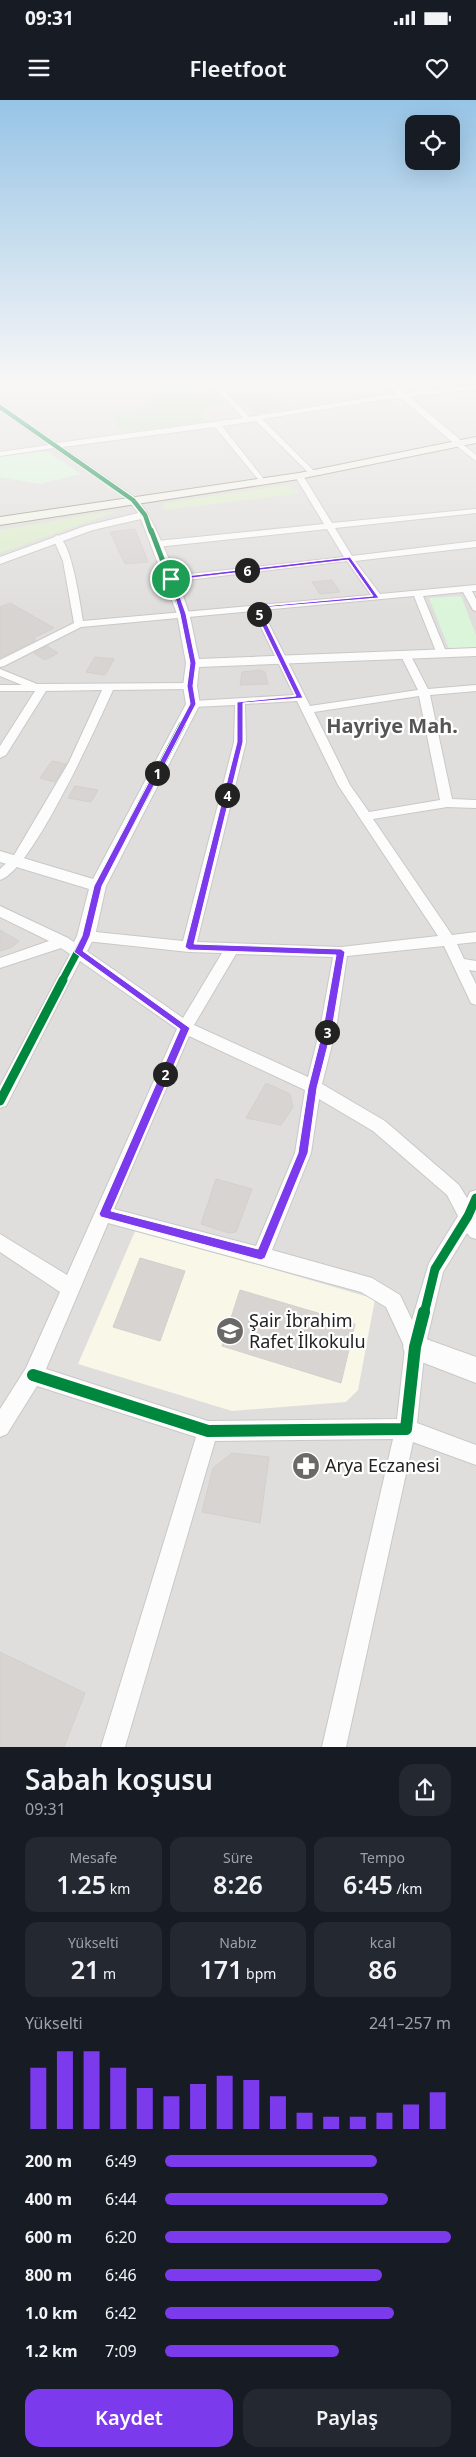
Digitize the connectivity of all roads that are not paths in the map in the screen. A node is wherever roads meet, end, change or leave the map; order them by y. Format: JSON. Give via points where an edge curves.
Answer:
{"nodes":[{"id":1,"x":75,"y":459,"type":"edge"},
{"id":2,"x":244,"y":459,"type":"edge"},
{"id":3,"x":297,"y":459,"type":"edge"},
{"id":4,"x":390,"y":459,"type":"edge"},
{"id":5,"x":312,"y":474,"type":"junction"},
{"id":6,"x":299,"y":476,"type":"junction"},
{"id":7,"x":262,"y":482,"type":"junction"},
{"id":8,"x":133,"y":500,"type":"junction"},
{"id":9,"x":476,"y":511,"type":"edge"},
{"id":10,"x":145,"y":515,"type":"junction"},
{"id":11,"x":0,"y":521,"type":"edge"},
{"id":12,"x":329,"y":527,"type":"junction"},
{"id":13,"x":57,"y":538,"type":"junction"},
{"id":14,"x":156,"y":544,"type":"junction"},
{"id":15,"x":476,"y":544,"type":"edge"},
{"id":16,"x":350,"y":558,"type":"junction"},
{"id":17,"x":0,"y":561,"type":"edge"},
{"id":18,"x":171,"y":579,"type":"junction"},
{"id":19,"x":471,"y":589,"type":"edge"},
{"id":20,"x":418,"y":593,"type":"junction"},
{"id":21,"x":377,"y":597,"type":"junction"},
{"id":22,"x":256,"y":607,"type":"junction"},
{"id":23,"x":476,"y":608,"type":"edge"},
{"id":24,"x":183,"y":614,"type":"junction"},
{"id":25,"x":79,"y":624,"type":"junction"},
{"id":26,"x":476,"y":652,"type":"edge"},
{"id":27,"x":442,"y":654,"type":"junction"},
{"id":28,"x":406,"y":656,"type":"junction"},
{"id":29,"x":282,"y":660,"type":"junction"},
{"id":30,"x":193,"y":663,"type":"junction"},
{"id":31,"x":0,"y":664,"type":"edge"},
{"id":32,"x":0,"y":672,"type":"edge"},
{"id":33,"x":109,"y":686,"type":"junction"},
{"id":34,"x":190,"y":686,"type":"junction"},
{"id":35,"x":41,"y":687,"type":"junction"},
{"id":36,"x":0,"y":688,"type":"edge"},
{"id":37,"x":476,"y":688,"type":"edge"},
{"id":38,"x":424,"y":692,"type":"junction"},
{"id":39,"x":300,"y":698,"type":"junction"},
{"id":40,"x":240,"y":702,"type":"junction"},
{"id":41,"x":193,"y":704,"type":"junction"},
{"id":42,"x":307,"y":710,"type":"junction"},
{"id":43,"x":0,"y":755,"type":"edge"},
{"id":44,"x":448,"y":803,"type":"junction"},
{"id":45,"x":476,"y":804,"type":"edge"},
{"id":46,"x":365,"y":817,"type":"junction"},
{"id":47,"x":0,"y":856,"type":"edge"},
{"id":48,"x":18,"y":860,"type":"junction"},
{"id":49,"x":0,"y":876,"type":"edge"},
{"id":50,"x":98,"y":886,"type":"junction"},
{"id":51,"x":0,"y":911,"type":"edge"},
{"id":52,"x":86,"y":936,"type":"junction"},
{"id":53,"x":476,"y":937,"type":"edge"},
{"id":54,"x":448,"y":940,"type":"junction"},
{"id":55,"x":63,"y":942,"type":"junction"},
{"id":56,"x":189,"y":947,"type":"junction"},
{"id":57,"x":232,"y":949,"type":"junction"},
{"id":58,"x":78,"y":952,"type":"junction"},
{"id":59,"x":341,"y":952,"type":"junction"},
{"id":60,"x":0,"y":963,"type":"edge"},
{"id":61,"x":459,"y":963,"type":"junction"},
{"id":62,"x":476,"y":966,"type":"edge"},
{"id":63,"x":476,"y":999,"type":"edge"},
{"id":64,"x":185,"y":1028,"type":"junction"},
{"id":65,"x":313,"y":1088,"type":"junction"},
{"id":66,"x":0,"y":1100,"type":"edge"},
{"id":67,"x":476,"y":1198,"type":"edge"},
{"id":68,"x":104,"y":1214,"type":"junction"},
{"id":69,"x":472,"y":1224,"type":"edge"},
{"id":70,"x":0,"y":1242,"type":"edge"},
{"id":71,"x":261,"y":1255,"type":"junction"},
{"id":72,"x":72,"y":1289,"type":"junction"},
{"id":73,"x":415,"y":1347,"type":"junction"},
{"id":74,"x":476,"y":1370,"type":"edge"},
{"id":75,"x":33,"y":1376,"type":"junction"},
{"id":76,"x":0,"y":1428,"type":"edge"},
{"id":77,"x":406,"y":1429,"type":"junction"},
{"id":78,"x":208,"y":1431,"type":"junction"},
{"id":79,"x":476,"y":1455,"type":"edge"},
{"id":80,"x":113,"y":1747,"type":"edge"},
{"id":81,"x":334,"y":1747,"type":"edge"}],
"edges":[{"from":1,"to":8,"type":"street"},
{"from":2,"to":7,"type":"street"},
{"from":3,"to":5,"type":"street"},
{"from":4,"to":5,"type":"main road"},
{"from":5,"to":6,"type":"main road"},
{"from":6,"to":7,"type":"main road"},
{"from":6,"to":12,"type":"street"},
{"from":7,"to":8,"type":"main road"},
{"from":8,"to":10,"type":"street"},
{"from":8,"to":11,"type":"main road"},
{"from":9,"to":12,"type":"street"},
{"from":10,"to":13,"type":"street"},
{"from":10,"to":14,"type":"street"},
{"from":12,"to":14,"type":"street"},
{"from":12,"to":16,"type":"street"},
{"from":13,"to":17,"type":"street"},
{"from":13,"to":25,"type":"street","via":[[67,561]]},
{"from":14,"to":18,"type":"street"},
{"from":15,"to":16,"type":"street"},
{"from":16,"to":18,"type":"street"},
{"from":16,"to":21,"type":"street"},
{"from":18,"to":24,"type":"street"},
{"from":19,"to":20,"type":"street"},
{"from":19,"to":23,"type":"street"},
{"from":20,"to":21,"type":"street"},
{"from":20,"to":27,"type":"street"},
{"from":21,"to":22,"type":"street"},
{"from":22,"to":24,"type":"street"},
{"from":22,"to":29,"type":"street"},
{"from":24,"to":25,"type":"street"},
{"from":24,"to":30,"type":"street"},
{"from":25,"to":31,"type":"street"},
{"from":26,"to":27,"type":"street"},
{"from":27,"to":28,"type":"street"},
{"from":28,"to":29,"type":"street"},
{"from":28,"to":38,"type":"street"},
{"from":29,"to":30,"type":"street"},
{"from":29,"to":39,"type":"street"},
{"from":30,"to":34,"type":"street"},
{"from":32,"to":35,"type":"street"},
{"from":33,"to":34,"type":"street"},
{"from":33,"to":35,"type":"street"},
{"from":33,"to":48,"type":"street","via":[[75,762]]},
{"from":34,"to":41,"type":"street"},
{"from":35,"to":36,"type":"street"},
{"from":35,"to":43,"type":"street"},
{"from":37,"to":38,"type":"street"},
{"from":38,"to":42,"type":"street"},
{"from":38,"to":44,"type":"street"},
{"from":39,"to":40,"type":"street"},
{"from":39,"to":42,"type":"street"},
{"from":40,"to":41,"type":"street"},
{"from":40,"to":56,"type":"street","via":[[240,742]]},
{"from":41,"to":50,"type":"street"},
{"from":42,"to":46,"type":"street","via":[[344,785]]},
{"from":44,"to":45,"type":"street"},
{"from":44,"to":46,"type":"street"},
{"from":46,"to":54,"type":"street"},
{"from":47,"to":48,"type":"street"},
{"from":48,"to":49,"type":"street"},
{"from":48,"to":50,"type":"street"},
{"from":50,"to":52,"type":"street"},
{"from":51,"to":55,"type":"street"},
{"from":52,"to":56,"type":"street"},
{"from":52,"to":58,"type":"street"},
{"from":53,"to":54,"type":"street"},
{"from":54,"to":59,"type":"street"},
{"from":54,"to":61,"type":"street"},
{"from":55,"to":58,"type":"street"},
{"from":55,"to":60,"type":"street"},
{"from":56,"to":57,"type":"street"},
{"from":57,"to":59,"type":"street"},
{"from":57,"to":64,"type":"street"},
{"from":58,"to":64,"type":"street"},
{"from":58,"to":66,"type":"street"},
{"from":59,"to":65,"type":"street","via":[[328,1029]]},
{"from":61,"to":62,"type":"street"},
{"from":61,"to":63,"type":"street"},
{"from":64,"to":65,"type":"street"},
{"from":64,"to":68,"type":"street"},
{"from":65,"to":69,"type":"street","via":[[379,1126],[453,1190]]},
{"from":65,"to":71,"type":"street","via":[[303,1153]]},
{"from":67,"to":69,"type":"street"},
{"from":68,"to":71,"type":"street"},
{"from":68,"to":72,"type":"street"},
{"from":69,"to":73,"type":"street","via":[[435,1269]]},
{"from":70,"to":72,"type":"street"},
{"from":71,"to":73,"type":"street","via":[[365,1284],[393,1301]]},
{"from":72,"to":75,"type":"street"},
{"from":73,"to":74,"type":"street"},
{"from":73,"to":77,"type":"street"},
{"from":75,"to":76,"type":"street"},
{"from":75,"to":78,"type":"street"},
{"from":77,"to":78,"type":"street"},
{"from":77,"to":79,"type":"street"},
{"from":77,"to":81,"type":"street"},
{"from":78,"to":80,"type":"street"}]}
